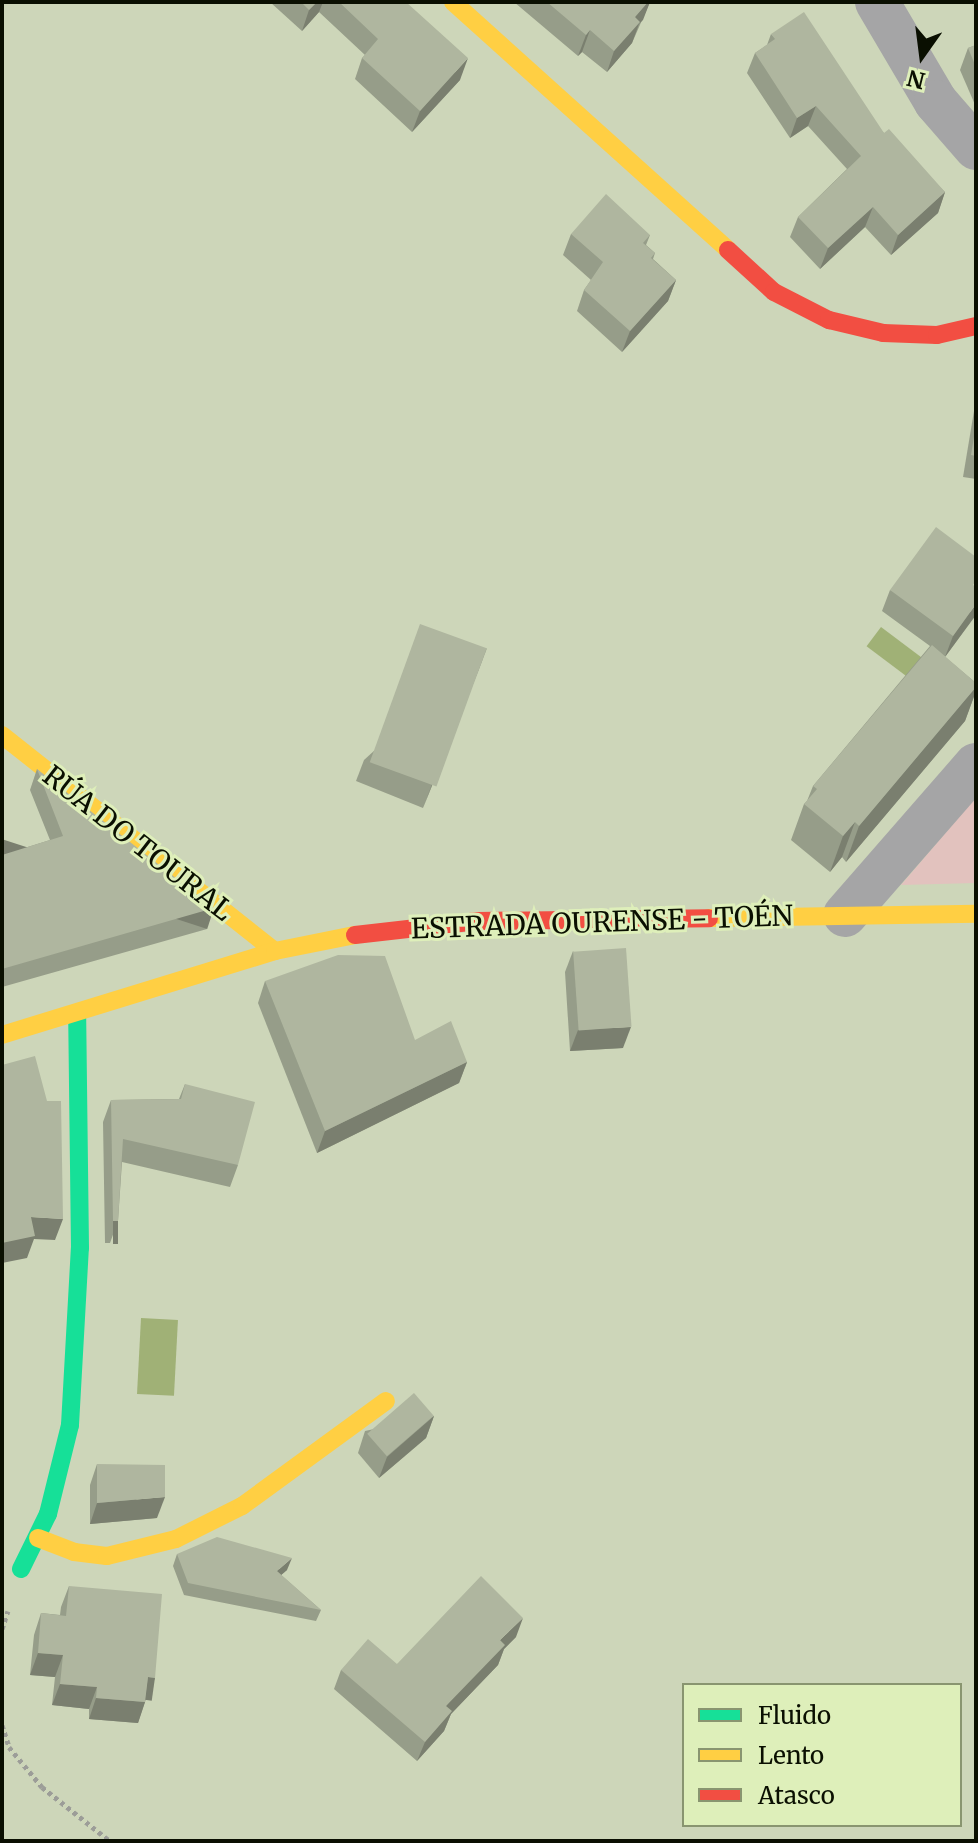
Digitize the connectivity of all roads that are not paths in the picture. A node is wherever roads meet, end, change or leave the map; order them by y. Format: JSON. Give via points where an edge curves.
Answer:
{"nodes":[{"id":1,"x":453,"y":2,"type":"edge"},
{"id":2,"x":877,"y":2,"type":"edge"},
{"id":3,"x":976,"y":148,"type":"edge"},
{"id":4,"x":976,"y":326,"type":"edge"},
{"id":5,"x":2,"y":735,"type":"edge"},
{"id":6,"x":976,"y":765,"type":"edge"},
{"id":7,"x":976,"y":914,"type":"edge"},
{"id":8,"x":845,"y":915,"type":"junction"},
{"id":9,"x":275,"y":951,"type":"junction"},
{"id":10,"x":77,"y":1014,"type":"junction"},
{"id":11,"x":2,"y":1035,"type":"edge"},
{"id":12,"x":386,"y":1401,"type":"dead end"},
{"id":13,"x":38,"y":1538,"type":"junction"},
{"id":14,"x":21,"y":1569,"type":"dead end"}],
"edges":[{"from":1,"to":4,"type":"street","via":[[774,292],[829,320],[883,333],[937,335]]},
{"from":2,"to":3,"type":"street","via":[[936,102]]},
{"from":5,"to":9,"type":"street","name":"RÚA DO TOURAL"},
{"from":6,"to":8,"type":"street"},
{"from":7,"to":8,"type":"street","name":"ESTRADA OURENSE - TOÉN"},
{"from":8,"to":9,"type":"street","name":"ESTRADA OURENSE - TOÉN","via":[[478,921],[365,933]]},
{"from":9,"to":10,"type":"street","name":"ESTRADA OURENSE - TOÉN"},
{"from":10,"to":11,"type":"street","name":"ESTRADA OURENSE - TOÉN"},
{"from":10,"to":13,"type":"street","via":[[80,1248],[70,1425]]},
{"from":12,"to":13,"type":"street","via":[[242,1506],[176,1539],[107,1556],[74,1552]]},
{"from":13,"to":14,"type":"street"}]}
